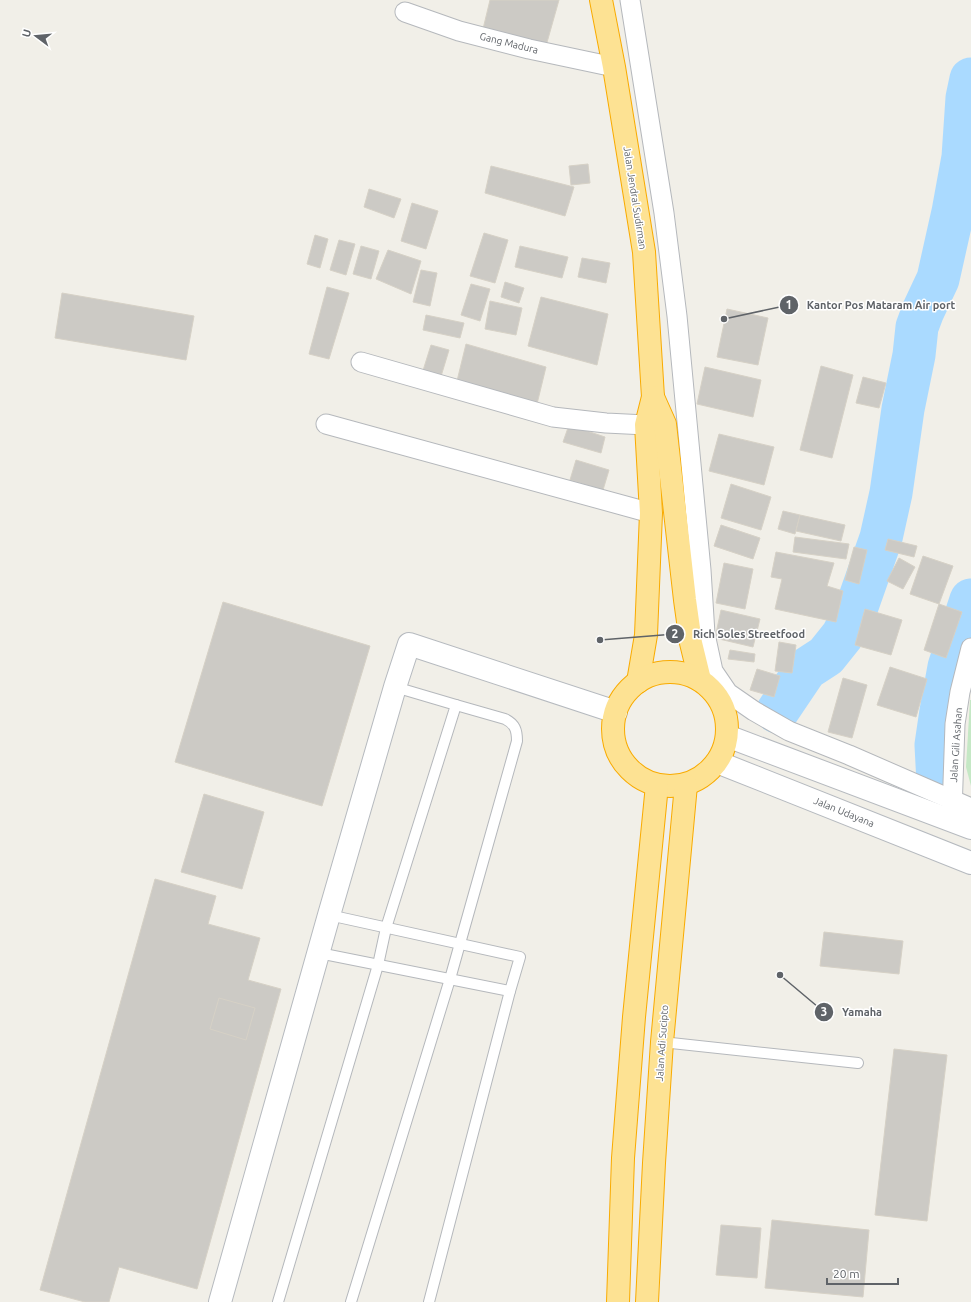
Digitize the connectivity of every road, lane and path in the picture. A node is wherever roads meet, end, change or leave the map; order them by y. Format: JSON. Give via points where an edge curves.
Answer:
{"nodes":[{"id":1,"x":601,"y":0,"type":"edge"},
{"id":2,"x":630,"y":0,"type":"edge"},
{"id":3,"x":405,"y":12,"type":"dead end"},
{"id":4,"x":614,"y":67,"type":"junction"},
{"id":5,"x":361,"y":362,"type":"dead end"},
{"id":6,"x":326,"y":424,"type":"dead end"},
{"id":7,"x":655,"y":425,"type":"junction"},
{"id":8,"x":651,"y":513,"type":"junction"},
{"id":9,"x":970,"y":653,"type":"edge"},
{"id":10,"x":700,"y":680,"type":"junction"},
{"id":11,"x":638,"y":682,"type":"junction"},
{"id":12,"x":395,"y":686,"type":"junction"},
{"id":13,"x":965,"y":694,"type":"edge"},
{"id":14,"x":456,"y":705,"type":"junction"},
{"id":15,"x":616,"y":712,"type":"junction"},
{"id":16,"x":727,"y":736,"type":"junction"},
{"id":17,"x":717,"y":762,"type":"junction"},
{"id":18,"x":657,"y":785,"type":"junction"},
{"id":19,"x":686,"y":785,"type":"junction"},
{"id":20,"x":971,"y":808,"type":"edge"},
{"id":21,"x":958,"y":816,"type":"edge"},
{"id":22,"x":971,"y":863,"type":"edge"},
{"id":23,"x":329,"y":915,"type":"junction"},
{"id":24,"x":386,"y":928,"type":"junction"},
{"id":25,"x":459,"y":944,"type":"junction"},
{"id":26,"x":319,"y":953,"type":"junction"},
{"id":27,"x":378,"y":965,"type":"junction"},
{"id":28,"x":450,"y":979,"type":"junction"},
{"id":29,"x":510,"y":991,"type":"junction"},
{"id":30,"x":662,"y":1042,"type":"junction"},
{"id":31,"x":858,"y":1063,"type":"dead end"},
{"id":32,"x":220,"y":1302,"type":"edge"},
{"id":33,"x":278,"y":1302,"type":"edge"},
{"id":34,"x":351,"y":1302,"type":"edge"},
{"id":35,"x":429,"y":1302,"type":"edge"},
{"id":36,"x":618,"y":1302,"type":"edge"},
{"id":37,"x":647,"y":1302,"type":"edge"}],
"edges":[{"from":1,"to":4,"type":"highway","name":"Jalan Jendral Sudirman"},
{"from":2,"to":21,"type":"street","via":[[678,316],[702,570],[705,634],[713,671],[728,693],[754,712],[789,731],[849,755]]},
{"from":3,"to":4,"type":"street","name":"Gang Madura","via":[[459,31]]},
{"from":4,"to":7,"type":"highway","name":"Jalan Jendral Sudirman","via":[[644,252]]},
{"from":5,"to":7,"type":"street","via":[[553,417]]},
{"from":6,"to":8,"type":"street"},
{"from":7,"to":8,"type":"highway"},
{"from":7,"to":10,"type":"highway","via":[[691,643]]},
{"from":8,"to":11,"type":"highway","via":[[646,635]]},
{"from":9,"to":13,"type":"street","name":"Jalan Gili Asahan"},
{"from":10,"to":11,"type":"highway","via":[[683,673],[665,672]]},
{"from":10,"to":16,"type":"highway","via":[[714,692],[724,708]]},
{"from":11,"to":15,"type":"highway","via":[[624,695]]},
{"from":12,"to":14,"type":"lane"},
{"from":12,"to":15,"type":"street","via":[[409,644]]},
{"from":12,"to":23,"type":"street"},
{"from":13,"to":21,"type":"street","name":"Jalan Gili Asahan","via":[[955,724]]},
{"from":14,"to":24,"type":"lane"},
{"from":14,"to":25,"type":"lane","via":[[511,722],[515,727],[517,741]]},
{"from":15,"to":18,"type":"highway","via":[[613,731],[620,758],[632,772]]},
{"from":16,"to":17,"type":"highway"},
{"from":16,"to":21,"type":"street"},
{"from":17,"to":19,"type":"highway","via":[[703,776]]},
{"from":17,"to":22,"type":"street","name":"Jalan Udayana"},
{"from":18,"to":19,"type":"highway"},
{"from":18,"to":36,"type":"highway","via":[[623,1158]]},
{"from":19,"to":30,"type":"highway","name":"Jalan Adi Sucipto"},
{"from":20,"to":21,"type":"street"},
{"from":23,"to":24,"type":"lane"},
{"from":23,"to":26,"type":"street"},
{"from":24,"to":25,"type":"lane"},
{"from":24,"to":27,"type":"lane"},
{"from":25,"to":28,"type":"lane"},
{"from":25,"to":29,"type":"lane","via":[[520,957]]},
{"from":26,"to":27,"type":"lane"},
{"from":26,"to":32,"type":"street"},
{"from":27,"to":28,"type":"lane"},
{"from":27,"to":33,"type":"lane"},
{"from":28,"to":29,"type":"lane"},
{"from":28,"to":34,"type":"lane"},
{"from":29,"to":35,"type":"lane"},
{"from":30,"to":31,"type":"lane"},
{"from":30,"to":37,"type":"highway","name":"Jalan Adi Sucipto"}]}
